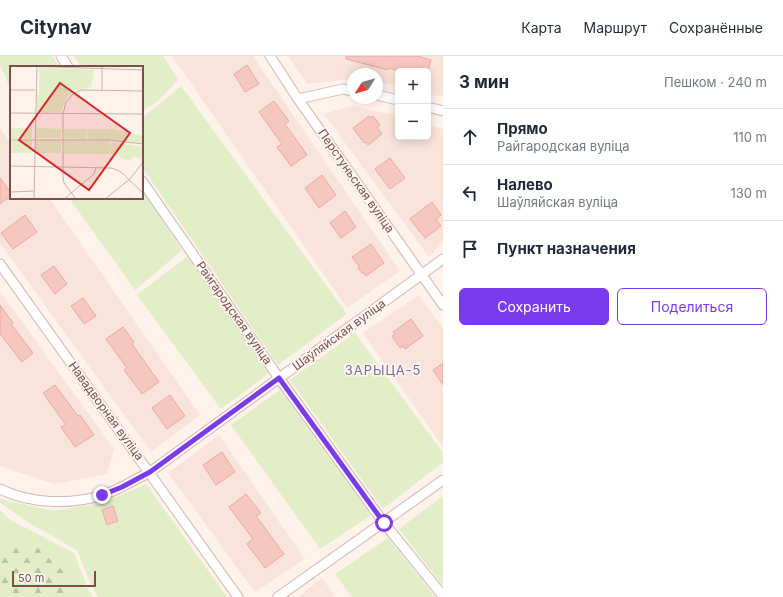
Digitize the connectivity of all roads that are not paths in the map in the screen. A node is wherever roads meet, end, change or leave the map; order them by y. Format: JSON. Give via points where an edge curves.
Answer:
{"nodes":[{"id":1,"x":61,"y":56,"type":"edge"},
{"id":2,"x":270,"y":56,"type":"edge"},
{"id":3,"x":67,"y":66,"type":"edge"},
{"id":4,"x":347,"y":89,"type":"edge"},
{"id":5,"x":383,"y":97,"type":"edge"},
{"id":6,"x":298,"y":99,"type":"junction"},
{"id":7,"x":395,"y":99,"type":"edge"},
{"id":8,"x":431,"y":108,"type":"edge"},
{"id":9,"x":443,"y":111,"type":"edge"},
{"id":10,"x":143,"y":182,"type":"edge"},
{"id":11,"x":443,"y":259,"type":"edge"},
{"id":12,"x":0,"y":264,"type":"edge"},
{"id":13,"x":422,"y":275,"type":"junction"},
{"id":14,"x":443,"y":305,"type":"edge"},
{"id":15,"x":279,"y":378,"type":"junction"},
{"id":16,"x":150,"y":472,"type":"junction"},
{"id":17,"x":443,"y":480,"type":"edge"},
{"id":18,"x":0,"y":489,"type":"edge"},
{"id":19,"x":384,"y":523,"type":"junction"},
{"id":20,"x":443,"y":596,"type":"edge"},
{"id":21,"x":238,"y":597,"type":"edge"},
{"id":22,"x":278,"y":597,"type":"edge"}],
"edges":[{"from":1,"to":3,"type":"street"},
{"from":2,"to":6,"type":"street","name":"Перстуньская вуліца"},
{"from":4,"to":6,"type":"street"},
{"from":5,"to":7,"type":"street"},
{"from":6,"to":13,"type":"street","name":"Перстуньская вуліца"},
{"from":8,"to":9,"type":"street"},
{"from":10,"to":15,"type":"street","name":"Райгародская вуліца"},
{"from":11,"to":13,"type":"street","name":"Шаўляйская вуліца"},
{"from":12,"to":16,"type":"street","name":"Навадворная вуліца"},
{"from":13,"to":14,"type":"street","name":"Перстуньская вуліца"},
{"from":13,"to":15,"type":"street","name":"Шаўляйская вуліца"},
{"from":15,"to":16,"type":"street","name":"Шаўляйская вуліца"},
{"from":15,"to":19,"type":"street","name":"Райгародская вуліца"},
{"from":16,"to":18,"type":"street","name":"Шаўляйская вуліца","via":[[102,495],[77,500],[48,502]]},
{"from":16,"to":21,"type":"street","name":"Навадворная вуліца"},
{"from":17,"to":19,"type":"street"},
{"from":19,"to":20,"type":"street","name":"Райгародская вуліца"},
{"from":19,"to":22,"type":"street"}]}
